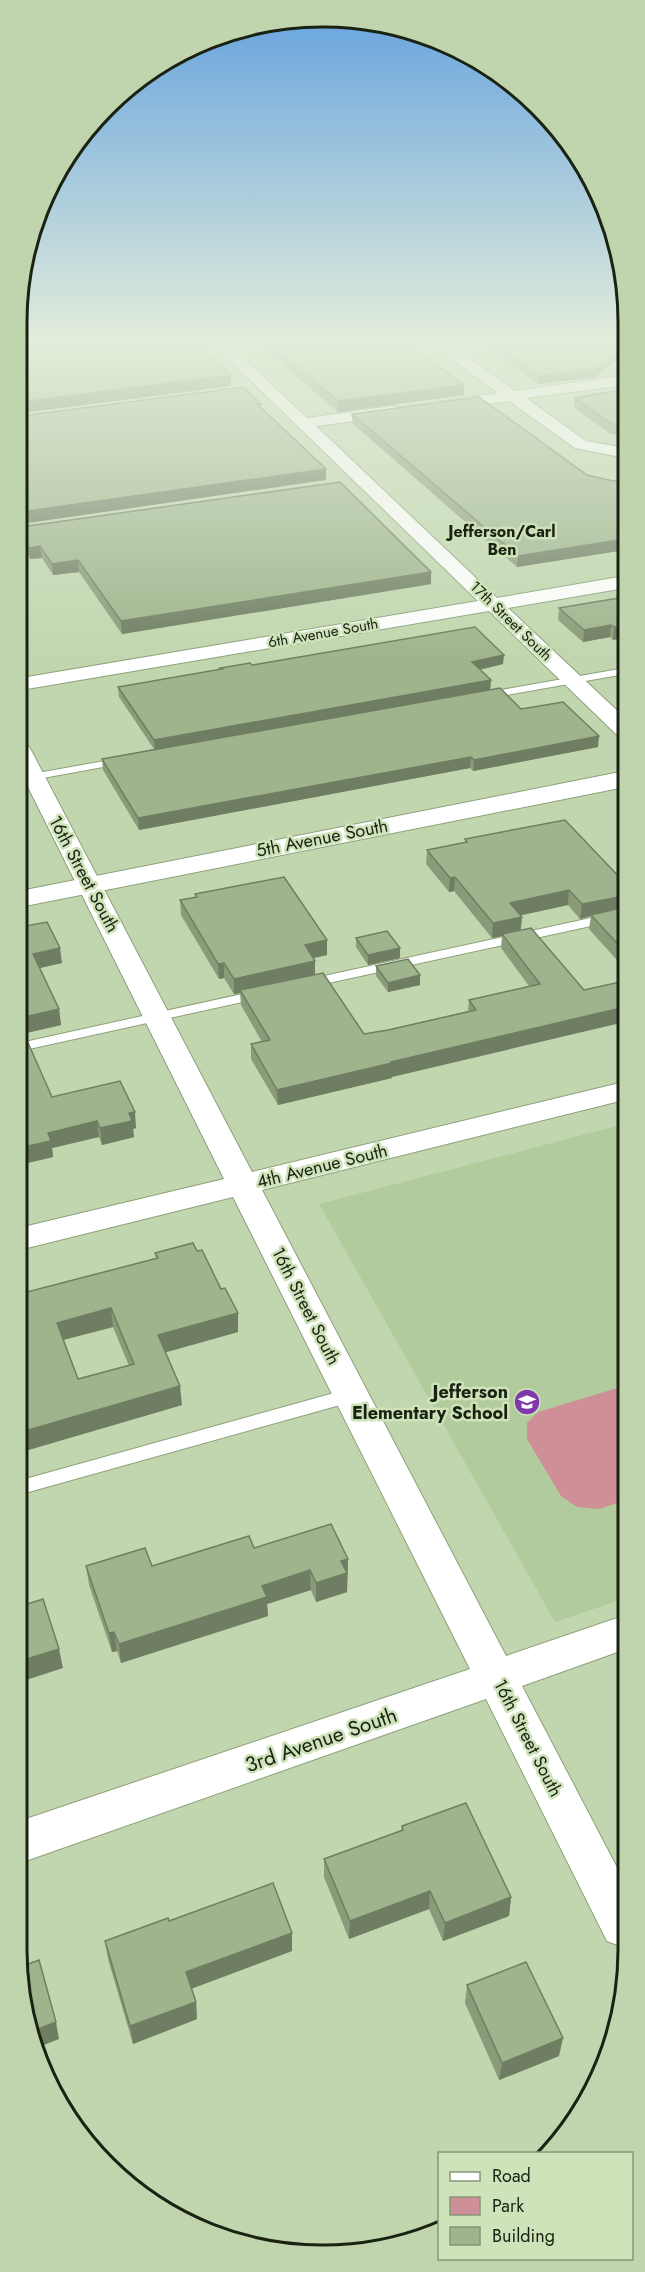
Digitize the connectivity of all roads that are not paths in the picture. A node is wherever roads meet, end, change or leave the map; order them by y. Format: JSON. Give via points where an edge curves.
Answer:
{"nodes":[{"id":1,"x":323,"y":445,"type":"edge"},
{"id":2,"x":581,"y":446,"type":"joint"},
{"id":3,"x":618,"y":452,"type":"edge"},
{"id":4,"x":601,"y":466,"type":"dead end"},
{"id":5,"x":618,"y":583,"type":"edge"},
{"id":6,"x":495,"y":604,"type":"junction"},
{"id":7,"x":618,"y":672,"type":"edge"},
{"id":8,"x":573,"y":681,"type":"junction"},
{"id":9,"x":27,"y":683,"type":"edge"},
{"id":10,"x":474,"y":698,"type":"edge"},
{"id":11,"x":618,"y":723,"type":"edge"},
{"id":12,"x":133,"y":759,"type":"edge"},
{"id":13,"x":27,"y":769,"type":"edge"},
{"id":14,"x":27,"y":773,"type":"edge"},
{"id":15,"x":618,"y":780,"type":"edge"},
{"id":16,"x":90,"y":886,"type":"junction"},
{"id":17,"x":27,"y":898,"type":"edge"},
{"id":18,"x":618,"y":917,"type":"edge"},
{"id":19,"x":302,"y":985,"type":"edge"},
{"id":20,"x":279,"y":990,"type":"edge"},
{"id":21,"x":159,"y":1017,"type":"junction"},
{"id":22,"x":27,"y":1045,"type":"edge"},
{"id":23,"x":618,"y":1092,"type":"edge"},
{"id":24,"x":244,"y":1185,"type":"junction"},
{"id":25,"x":27,"y":1237,"type":"edge"},
{"id":26,"x":352,"y":1395,"type":"junction"},
{"id":27,"x":27,"y":1485,"type":"edge"},
{"id":28,"x":618,"y":1635,"type":"edge"},
{"id":29,"x":497,"y":1678,"type":"junction"},
{"id":30,"x":27,"y":1841,"type":"edge"},
{"id":31,"x":618,"y":1915,"type":"edge"}],
"edges":[{"from":1,"to":6,"type":"street","name":"17th Street South","via":[[356,484]]},
{"from":2,"to":3,"type":"street"},
{"from":2,"to":4,"type":"street","via":[[587,459]]},
{"from":5,"to":6,"type":"street","name":"6th Avenue South"},
{"from":6,"to":8,"type":"street","name":"17th Street South"},
{"from":6,"to":9,"type":"street","name":"6th Avenue South"},
{"from":7,"to":8,"type":"lane"},
{"from":8,"to":10,"type":"lane"},
{"from":8,"to":11,"type":"street","name":"17th Street South"},
{"from":12,"to":13,"type":"lane"},
{"from":14,"to":16,"type":"street","name":"16th Street South"},
{"from":15,"to":16,"type":"street","name":"5th Avenue South"},
{"from":16,"to":17,"type":"street","name":"5th Avenue South"},
{"from":16,"to":21,"type":"street","name":"16th Street South"},
{"from":18,"to":19,"type":"lane"},
{"from":20,"to":21,"type":"lane"},
{"from":21,"to":22,"type":"lane"},
{"from":21,"to":24,"type":"street","name":"16th Street South"},
{"from":23,"to":24,"type":"street","name":"4th Avenue South"},
{"from":24,"to":25,"type":"street","name":"4th Avenue South"},
{"from":24,"to":26,"type":"street","name":"16th Street South"},
{"from":26,"to":27,"type":"lane"},
{"from":26,"to":29,"type":"street","name":"16th Street South"},
{"from":28,"to":29,"type":"street","name":"3rd Avenue South"},
{"from":29,"to":30,"type":"street","name":"3rd Avenue South"},
{"from":29,"to":31,"type":"street","name":"16th Street South"}]}
